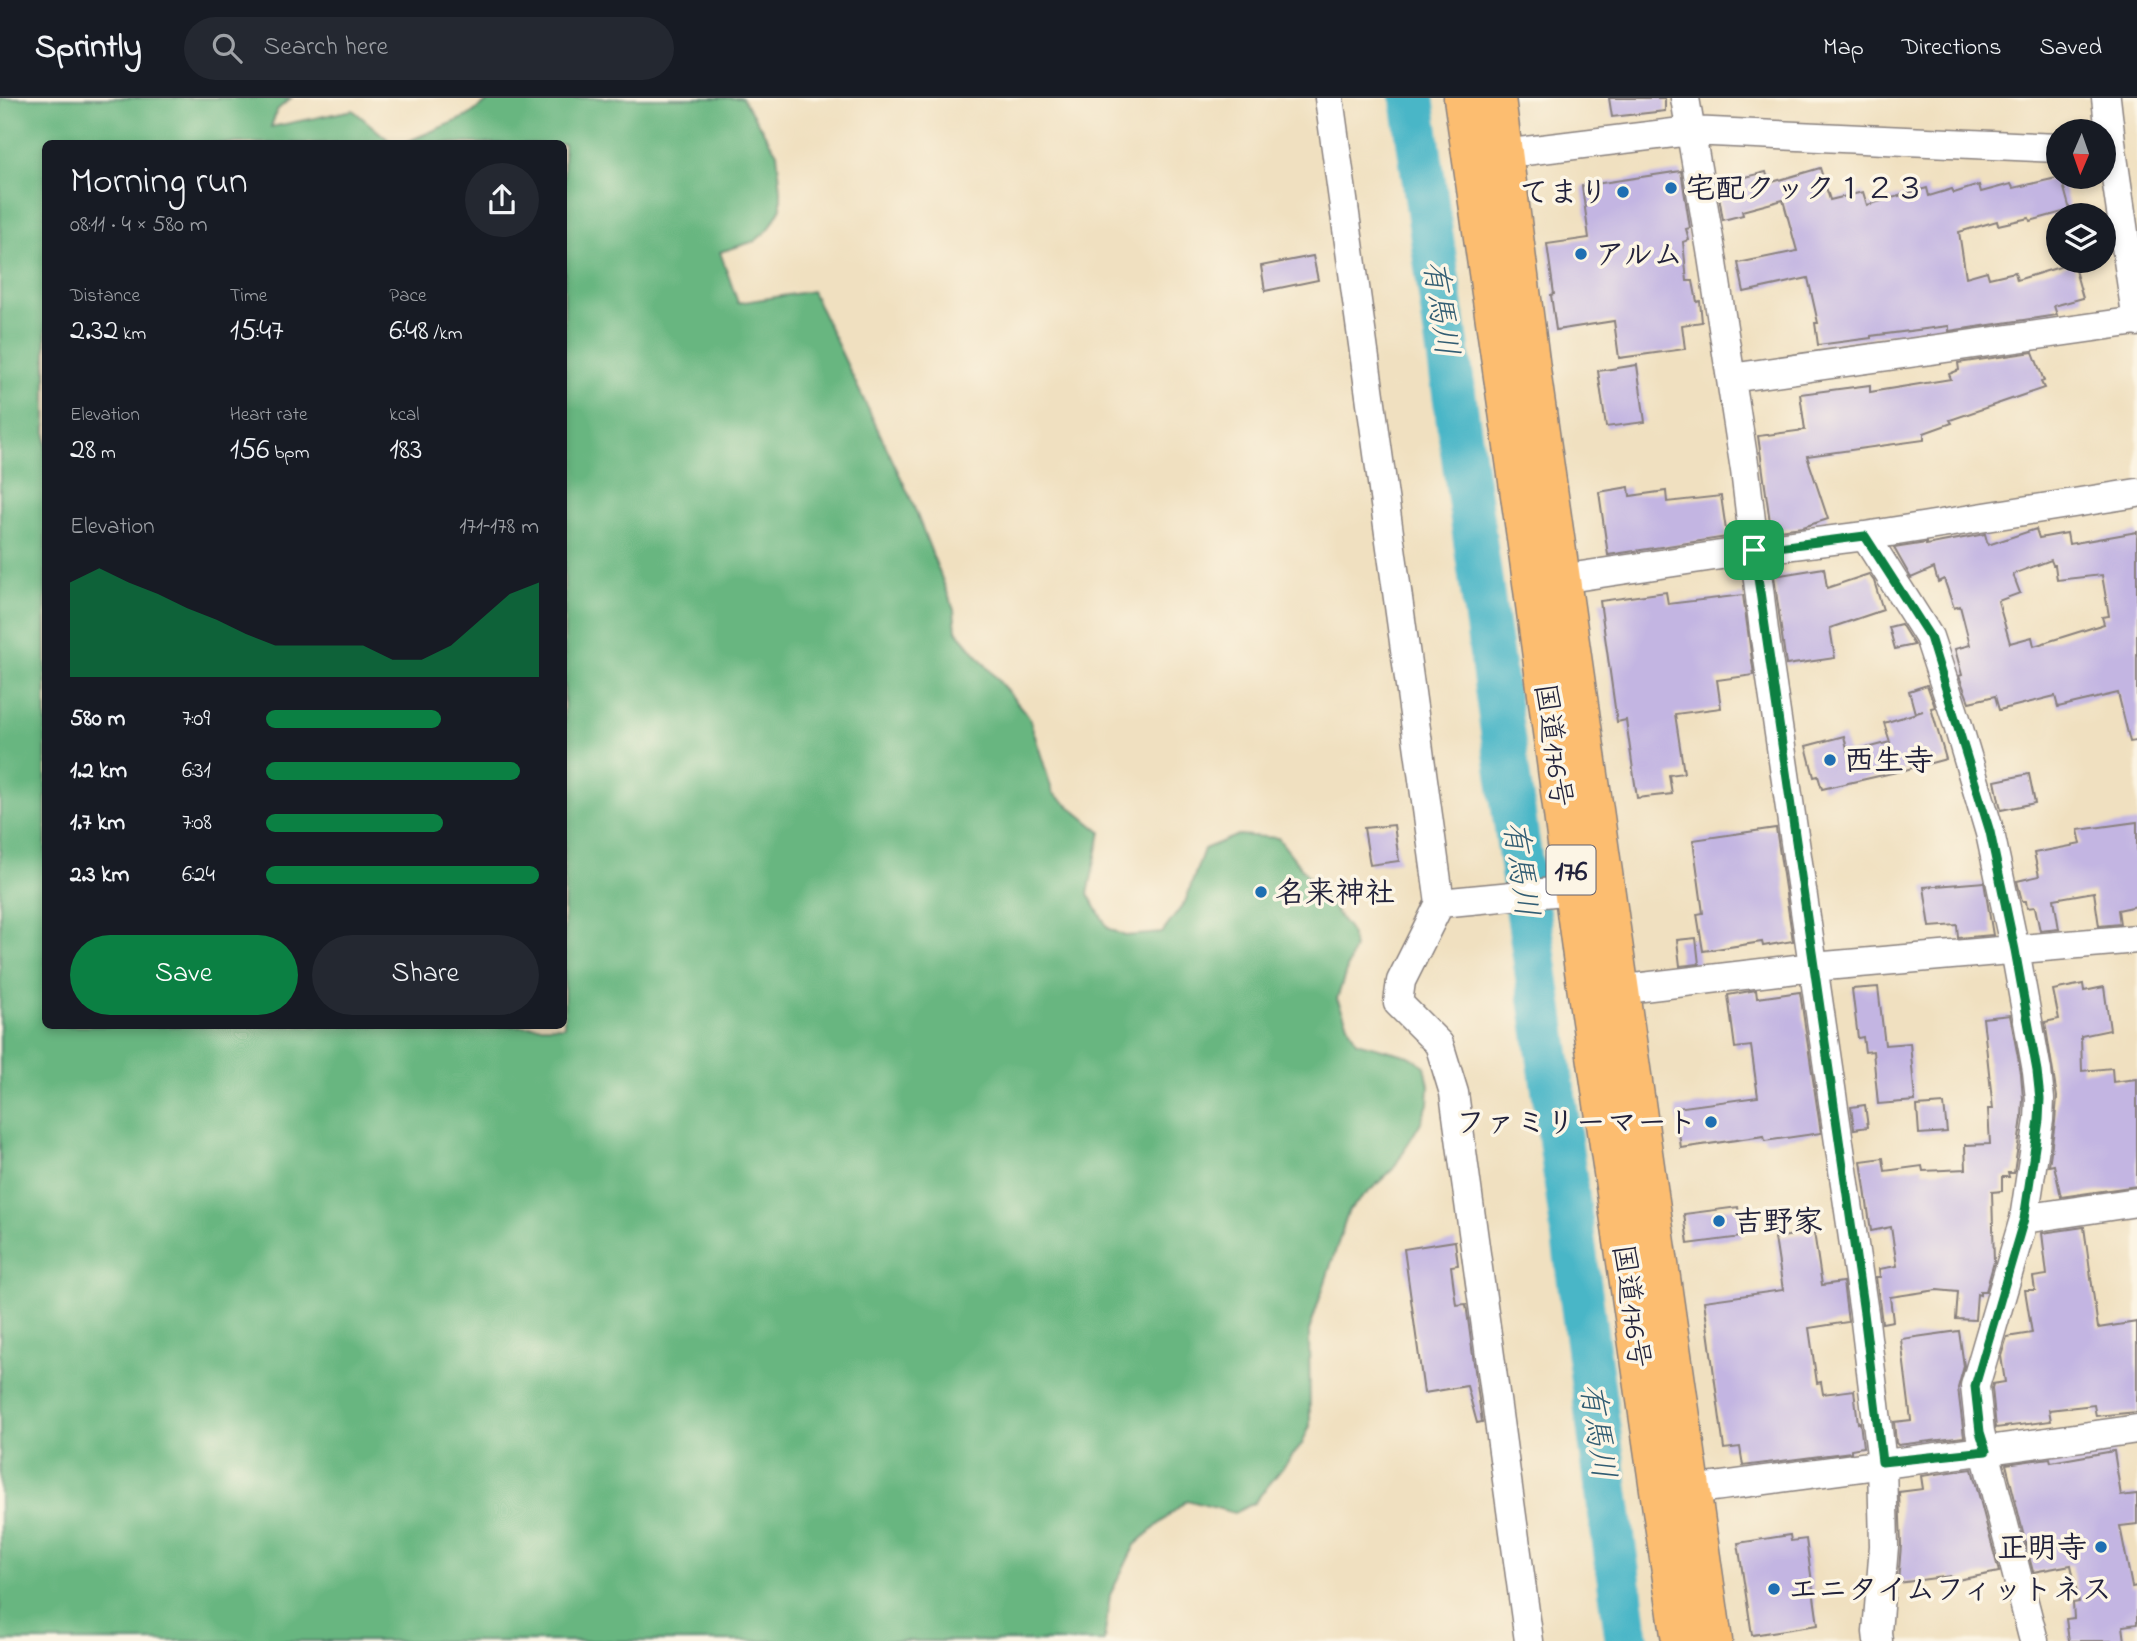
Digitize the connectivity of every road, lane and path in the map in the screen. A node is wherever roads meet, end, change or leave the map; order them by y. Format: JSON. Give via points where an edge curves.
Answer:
{"nodes":[{"id":1,"x":1329,"y":98,"type":"edge"},
{"id":2,"x":1463,"y":98,"type":"edge"},
{"id":3,"x":1496,"y":98,"type":"edge"},
{"id":4,"x":1685,"y":98,"type":"edge"},
{"id":5,"x":2106,"y":98,"type":"edge"},
{"id":6,"x":1690,"y":131,"type":"junction"},
{"id":7,"x":2046,"y":147,"type":"edge"},
{"id":8,"x":2117,"y":151,"type":"edge"},
{"id":9,"x":1487,"y":155,"type":"junction"},
{"id":10,"x":2137,"y":321,"type":"edge"},
{"id":11,"x":1731,"y":378,"type":"junction"},
{"id":12,"x":2137,"y":493,"type":"edge"},
{"id":13,"x":1865,"y":536,"type":"junction"},
{"id":14,"x":1754,"y":550,"type":"junction"},
{"id":15,"x":1561,"y":579,"type":"junction"},
{"id":16,"x":1562,"y":892,"type":"junction"},
{"id":17,"x":1440,"y":903,"type":"junction"},
{"id":18,"x":2137,"y":939,"type":"edge"},
{"id":19,"x":2015,"y":950,"type":"junction"},
{"id":20,"x":1813,"y":967,"type":"junction"},
{"id":21,"x":1604,"y":991,"type":"junction"},
{"id":22,"x":2137,"y":1202,"type":"edge"},
{"id":23,"x":2024,"y":1219,"type":"junction"},
{"id":24,"x":2137,"y":1429,"type":"edge"},
{"id":25,"x":1986,"y":1451,"type":"junction"},
{"id":26,"x":1882,"y":1462,"type":"junction"},
{"id":27,"x":1693,"y":1490,"type":"junction"},
{"id":28,"x":1529,"y":1641,"type":"edge"},
{"id":29,"x":1681,"y":1641,"type":"edge"},
{"id":30,"x":1713,"y":1641,"type":"edge"},
{"id":31,"x":1878,"y":1641,"type":"edge"},
{"id":32,"x":2034,"y":1641,"type":"edge"}],
"edges":[{"from":1,"to":17,"type":"street"},
{"from":2,"to":9,"type":"highway","name":"国道176号","number":"176"},
{"from":3,"to":9,"type":"highway","name":"国道176号","number":"176"},
{"from":4,"to":6,"type":"street"},
{"from":5,"to":8,"type":"street"},
{"from":6,"to":7,"type":"street"},
{"from":6,"to":9,"type":"street"},
{"from":6,"to":11,"type":"street"},
{"from":8,"to":10,"type":"street"},
{"from":9,"to":15,"type":"highway","name":"国道176号","number":"176"},
{"from":9,"to":16,"type":"highway","name":"国道176号","number":"176"},
{"from":10,"to":11,"type":"street"},
{"from":11,"to":14,"type":"street"},
{"from":12,"to":13,"type":"street"},
{"from":13,"to":14,"type":"street"},
{"from":13,"to":19,"type":"street","via":[[1930,637],[1990,832]]},
{"from":14,"to":15,"type":"street"},
{"from":14,"to":20,"type":"street"},
{"from":15,"to":21,"type":"highway","name":"国道176号","number":"176"},
{"from":16,"to":17,"type":"street"},
{"from":16,"to":21,"type":"highway","name":"国道176号","number":"176"},
{"from":17,"to":28,"type":"street","via":[[1401,981],[1398,1003],[1439,1045],[1454,1093]]},
{"from":18,"to":19,"type":"street"},
{"from":19,"to":20,"type":"street"},
{"from":19,"to":23,"type":"street","via":[[2040,1099]]},
{"from":20,"to":21,"type":"street"},
{"from":20,"to":26,"type":"street"},
{"from":21,"to":27,"type":"highway","name":"国道176号","number":"176","via":[[1641,1132]]},
{"from":21,"to":29,"type":"highway","name":"国道176号","number":"176"},
{"from":22,"to":23,"type":"street"},
{"from":23,"to":25,"type":"street","via":[[1975,1386]]},
{"from":24,"to":25,"type":"street"},
{"from":25,"to":26,"type":"street"},
{"from":25,"to":32,"type":"street"},
{"from":26,"to":27,"type":"street"},
{"from":26,"to":31,"type":"street","via":[[1884,1546]]},
{"from":27,"to":30,"type":"highway","name":"国道176号","number":"176"}]}
